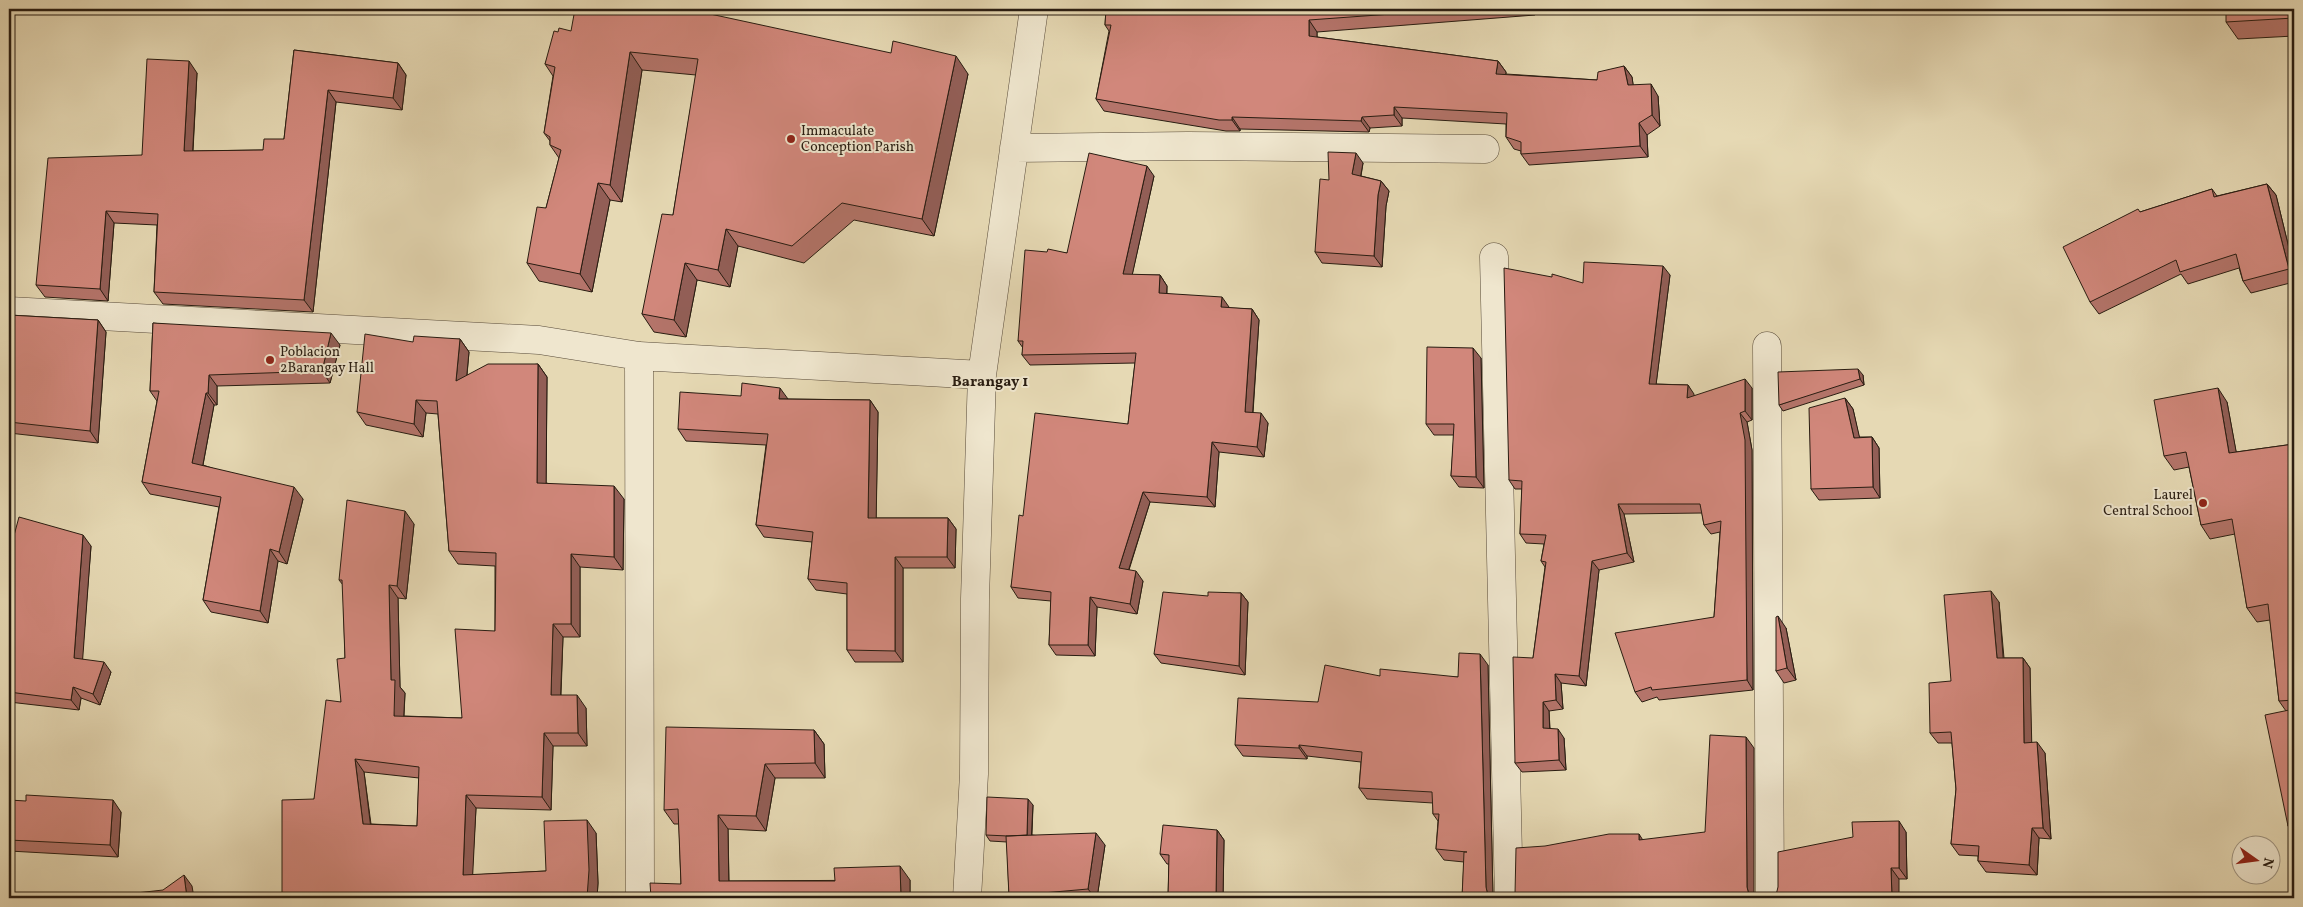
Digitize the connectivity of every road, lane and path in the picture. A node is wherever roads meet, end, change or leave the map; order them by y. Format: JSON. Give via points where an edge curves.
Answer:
{"nodes":[{"id":1,"x":1034,"y":9,"type":"edge"},
{"id":2,"x":1014,"y":148,"type":"junction"},
{"id":3,"x":1485,"y":149,"type":"dead end"},
{"id":4,"x":1494,"y":257,"type":"dead end"},
{"id":5,"x":9,"y":312,"type":"edge"},
{"id":6,"x":1767,"y":346,"type":"dead end"},
{"id":7,"x":639,"y":356,"type":"junction"},
{"id":8,"x":982,"y":375,"type":"junction"},
{"id":9,"x":640,"y":898,"type":"edge"},
{"id":10,"x":967,"y":898,"type":"edge"},
{"id":11,"x":1509,"y":898,"type":"edge"},
{"id":12,"x":1770,"y":898,"type":"edge"}],
"edges":[{"from":1,"to":2,"type":"street"},
{"from":2,"to":3,"type":"street"},
{"from":2,"to":8,"type":"street"},
{"from":4,"to":11,"type":"street"},
{"from":5,"to":7,"type":"street","via":[[539,340]]},
{"from":6,"to":12,"type":"street"},
{"from":7,"to":8,"type":"street"},
{"from":7,"to":9,"type":"street"},
{"from":8,"to":10,"type":"street","via":[[975,599],[974,774]]}]}
